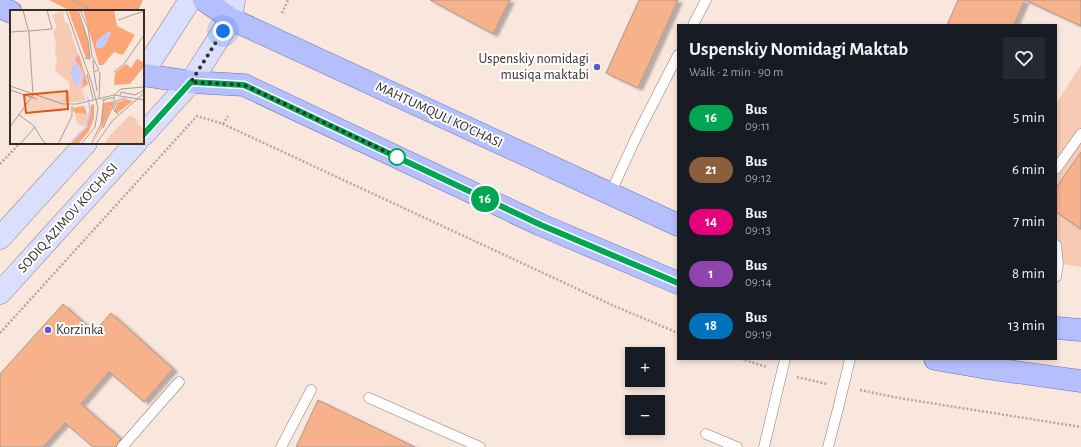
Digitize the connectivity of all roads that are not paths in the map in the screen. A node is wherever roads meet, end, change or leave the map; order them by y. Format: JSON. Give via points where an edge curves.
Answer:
{"nodes":[{"id":1,"x":190,"y":0,"type":"edge"},
{"id":2,"x":204,"y":0,"type":"edge"},
{"id":3,"x":706,"y":0,"type":"edge"},
{"id":4,"x":0,"y":7,"type":"edge"},
{"id":5,"x":232,"y":9,"type":"edge"},
{"id":6,"x":10,"y":12,"type":"edge"},
{"id":7,"x":694,"y":24,"type":"edge"},
{"id":8,"x":677,"y":57,"type":"edge"},
{"id":9,"x":144,"y":72,"type":"edge"},
{"id":10,"x":144,"y":74,"type":"edge"},
{"id":11,"x":191,"y":82,"type":"junction"},
{"id":12,"x":144,"y":134,"type":"edge"},
{"id":13,"x":1081,"y":134,"type":"edge"},
{"id":14,"x":85,"y":144,"type":"edge"},
{"id":15,"x":135,"y":144,"type":"edge"},
{"id":16,"x":1057,"y":168,"type":"edge"},
{"id":17,"x":610,"y":194,"type":"junction"},
{"id":18,"x":677,"y":225,"type":"edge"},
{"id":19,"x":0,"y":238,"type":"edge"},
{"id":20,"x":1057,"y":254,"type":"edge"},
{"id":21,"x":1057,"y":270,"type":"edge"},
{"id":22,"x":677,"y":283,"type":"edge"},
{"id":23,"x":0,"y":293,"type":"edge"},
{"id":24,"x":1057,"y":328,"type":"edge"},
{"id":25,"x":1081,"y":330,"type":"edge"},
{"id":26,"x":785,"y":360,"type":"edge"},
{"id":27,"x":850,"y":360,"type":"edge"},
{"id":28,"x":941,"y":360,"type":"edge"},
{"id":29,"x":1081,"y":381,"type":"edge"},
{"id":30,"x":179,"y":382,"type":"dead end"},
{"id":31,"x":311,"y":390,"type":"dead end"},
{"id":32,"x":369,"y":398,"type":"dead end"},
{"id":33,"x":706,"y":434,"type":"dead end"},
{"id":34,"x":122,"y":447,"type":"edge"},
{"id":35,"x":281,"y":447,"type":"edge"},
{"id":36,"x":480,"y":447,"type":"edge"},
{"id":37,"x":737,"y":447,"type":"edge"},
{"id":38,"x":764,"y":447,"type":"edge"},
{"id":39,"x":828,"y":447,"type":"edge"}],
"edges":[{"from":1,"to":9,"type":"main road"},
{"from":2,"to":5,"type":"main road","name":"MAHTUMQULI KO'CHASI"},
{"from":3,"to":7,"type":"lane"},
{"from":4,"to":6,"type":"main road"},
{"from":5,"to":11,"type":"main road"},
{"from":5,"to":17,"type":"main road","name":"MAHTUMQULI KO'CHASI"},
{"from":8,"to":17,"type":"lane"},
{"from":10,"to":11,"type":"main road"},
{"from":11,"to":12,"type":"main road"},
{"from":11,"to":22,"type":"main road","via":[[244,85],[541,225]]},
{"from":13,"to":16,"type":"lane"},
{"from":14,"to":19,"type":"main road"},
{"from":15,"to":23,"type":"main road","name":"SODIQ AZIMOV KO'CHASI"},
{"from":17,"to":18,"type":"main road","name":"MAHTUMQULI KO'CHASI"},
{"from":20,"to":21,"type":"lane"},
{"from":24,"to":25,"type":"main road"},
{"from":26,"to":38,"type":"lane"},
{"from":27,"to":39,"type":"lane"},
{"from":28,"to":29,"type":"main road"},
{"from":30,"to":34,"type":"lane"},
{"from":31,"to":35,"type":"lane"},
{"from":32,"to":36,"type":"lane"},
{"from":33,"to":37,"type":"lane"}]}
